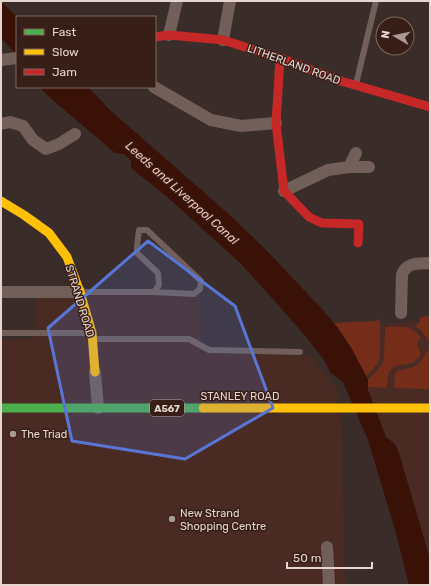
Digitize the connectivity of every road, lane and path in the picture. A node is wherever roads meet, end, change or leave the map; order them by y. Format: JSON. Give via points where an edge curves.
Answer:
{"nodes":[{"id":1,"x":178,"y":1,"type":"edge"},
{"id":2,"x":230,"y":1,"type":"edge"},
{"id":3,"x":376,"y":1,"type":"edge"},
{"id":4,"x":169,"y":35,"type":"junction"},
{"id":5,"x":156,"y":37,"type":"edge"},
{"id":6,"x":223,"y":40,"type":"junction"},
{"id":7,"x":16,"y":58,"type":"edge"},
{"id":8,"x":280,"y":58,"type":"junction"},
{"id":9,"x":1,"y":60,"type":"edge"},
{"id":10,"x":356,"y":86,"type":"junction"},
{"id":11,"x":156,"y":88,"type":"edge"},
{"id":12,"x":430,"y":107,"type":"edge"},
{"id":13,"x":276,"y":123,"type":"junction"},
{"id":14,"x":1,"y":124,"type":"edge"},
{"id":15,"x":75,"y":134,"type":"dead end"},
{"id":16,"x":356,"y":153,"type":"dead end"},
{"id":17,"x":349,"y":166,"type":"junction"},
{"id":18,"x":369,"y":167,"type":"dead end"},
{"id":19,"x":284,"y":191,"type":"junction"},
{"id":20,"x":1,"y":201,"type":"edge"},
{"id":21,"x":358,"y":243,"type":"dead end"},
{"id":22,"x":430,"y":263,"type":"edge"},
{"id":23,"x":1,"y":292,"type":"edge"},
{"id":24,"x":80,"y":292,"type":"junction"},
{"id":25,"x":154,"y":292,"type":"junction"},
{"id":26,"x":401,"y":313,"type":"dead end"},
{"id":27,"x":1,"y":333,"type":"edge"},
{"id":28,"x":92,"y":336,"type":"junction"},
{"id":29,"x":300,"y":352,"type":"dead end"},
{"id":30,"x":95,"y":372,"type":"joint"},
{"id":31,"x":1,"y":408,"type":"edge"},
{"id":32,"x":98,"y":408,"type":"junction"},
{"id":33,"x":430,"y":408,"type":"edge"},
{"id":34,"x":327,"y":547,"type":"dead end"},
{"id":35,"x":330,"y":585,"type":"edge"}],
"edges":[{"from":1,"to":4,"type":"street"},
{"from":2,"to":6,"type":"street"},
{"from":3,"to":10,"type":"lane"},
{"from":4,"to":5,"type":"street","name":"LITHERLAND ROAD"},
{"from":4,"to":6,"type":"street","name":"LITHERLAND ROAD"},
{"from":6,"to":8,"type":"street","name":"LITHERLAND ROAD"},
{"from":7,"to":9,"type":"street"},
{"from":8,"to":10,"type":"street","name":"LITHERLAND ROAD"},
{"from":8,"to":13,"type":"street"},
{"from":10,"to":12,"type":"street","name":"LITHERLAND ROAD"},
{"from":11,"to":13,"type":"street","via":[[211,120],[241,126]]},
{"from":13,"to":19,"type":"street"},
{"from":14,"to":15,"type":"street","via":[[10,122],[23,126],[33,140],[46,149]]},
{"from":16,"to":17,"type":"street"},
{"from":17,"to":18,"type":"street"},
{"from":17,"to":19,"type":"street","via":[[328,170]]},
{"from":19,"to":21,"type":"street","via":[[309,217],[322,223],[359,224]]},
{"from":20,"to":24,"type":"street","name":"STRAND ROAD","via":[[49,233],[67,257]]},
{"from":22,"to":26,"type":"street","via":[[408,266],[403,270]]},
{"from":23,"to":24,"type":"street"},
{"from":24,"to":25,"type":"lane"},
{"from":24,"to":28,"type":"street","name":"STRAND ROAD"},
{"from":25,"to":25,"type":"lane","via":[[194,294],[200,289],[202,281],[147,230],[139,230],[137,253],[158,273],[159,285]]},
{"from":27,"to":28,"type":"lane"},
{"from":28,"to":29,"type":"lane","via":[[189,339],[209,350]]},
{"from":28,"to":30,"type":"street","name":"STRAND ROAD"},
{"from":30,"to":32,"type":"street","name":"STRAND ROAD"},
{"from":31,"to":32,"type":"street","name":"STANLEY ROAD","number":"A567"},
{"from":32,"to":33,"type":"street","name":"STANLEY ROAD","number":"A567"},
{"from":34,"to":35,"type":"street"}]}
